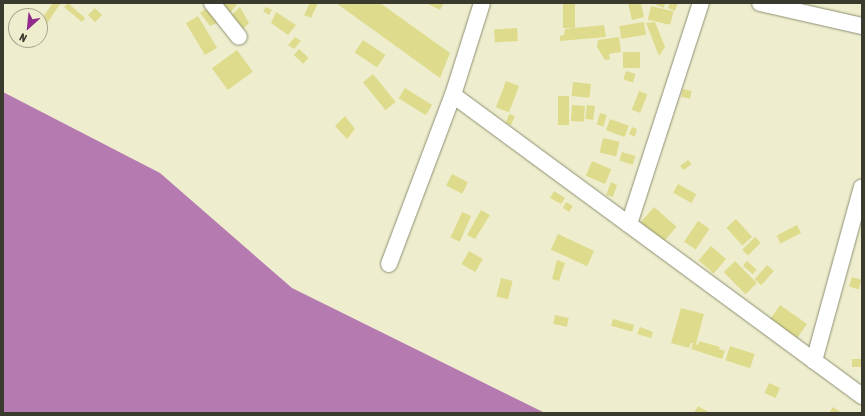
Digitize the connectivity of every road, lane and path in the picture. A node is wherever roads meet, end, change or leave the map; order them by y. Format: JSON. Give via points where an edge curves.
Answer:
{"nodes":[{"id":1,"x":212,"y":3,"type":"edge"},
{"id":2,"x":482,"y":3,"type":"edge"},
{"id":3,"x":701,"y":3,"type":"edge"},
{"id":4,"x":760,"y":3,"type":"edge"},
{"id":5,"x":862,"y":26,"type":"edge"},
{"id":6,"x":240,"y":37,"type":"dead end"},
{"id":7,"x":453,"y":96,"type":"junction"},
{"id":8,"x":862,"y":187,"type":"edge"},
{"id":9,"x":629,"y":224,"type":"junction"},
{"id":10,"x":389,"y":264,"type":"dead end"},
{"id":11,"x":814,"y":360,"type":"junction"},
{"id":12,"x":862,"y":396,"type":"edge"}],
"edges":[{"from":1,"to":6,"type":"street"},
{"from":2,"to":7,"type":"street"},
{"from":3,"to":9,"type":"street"},
{"from":4,"to":5,"type":"street"},
{"from":7,"to":9,"type":"street"},
{"from":7,"to":10,"type":"street"},
{"from":8,"to":11,"type":"street"},
{"from":9,"to":11,"type":"street"},
{"from":11,"to":12,"type":"street"}]}
